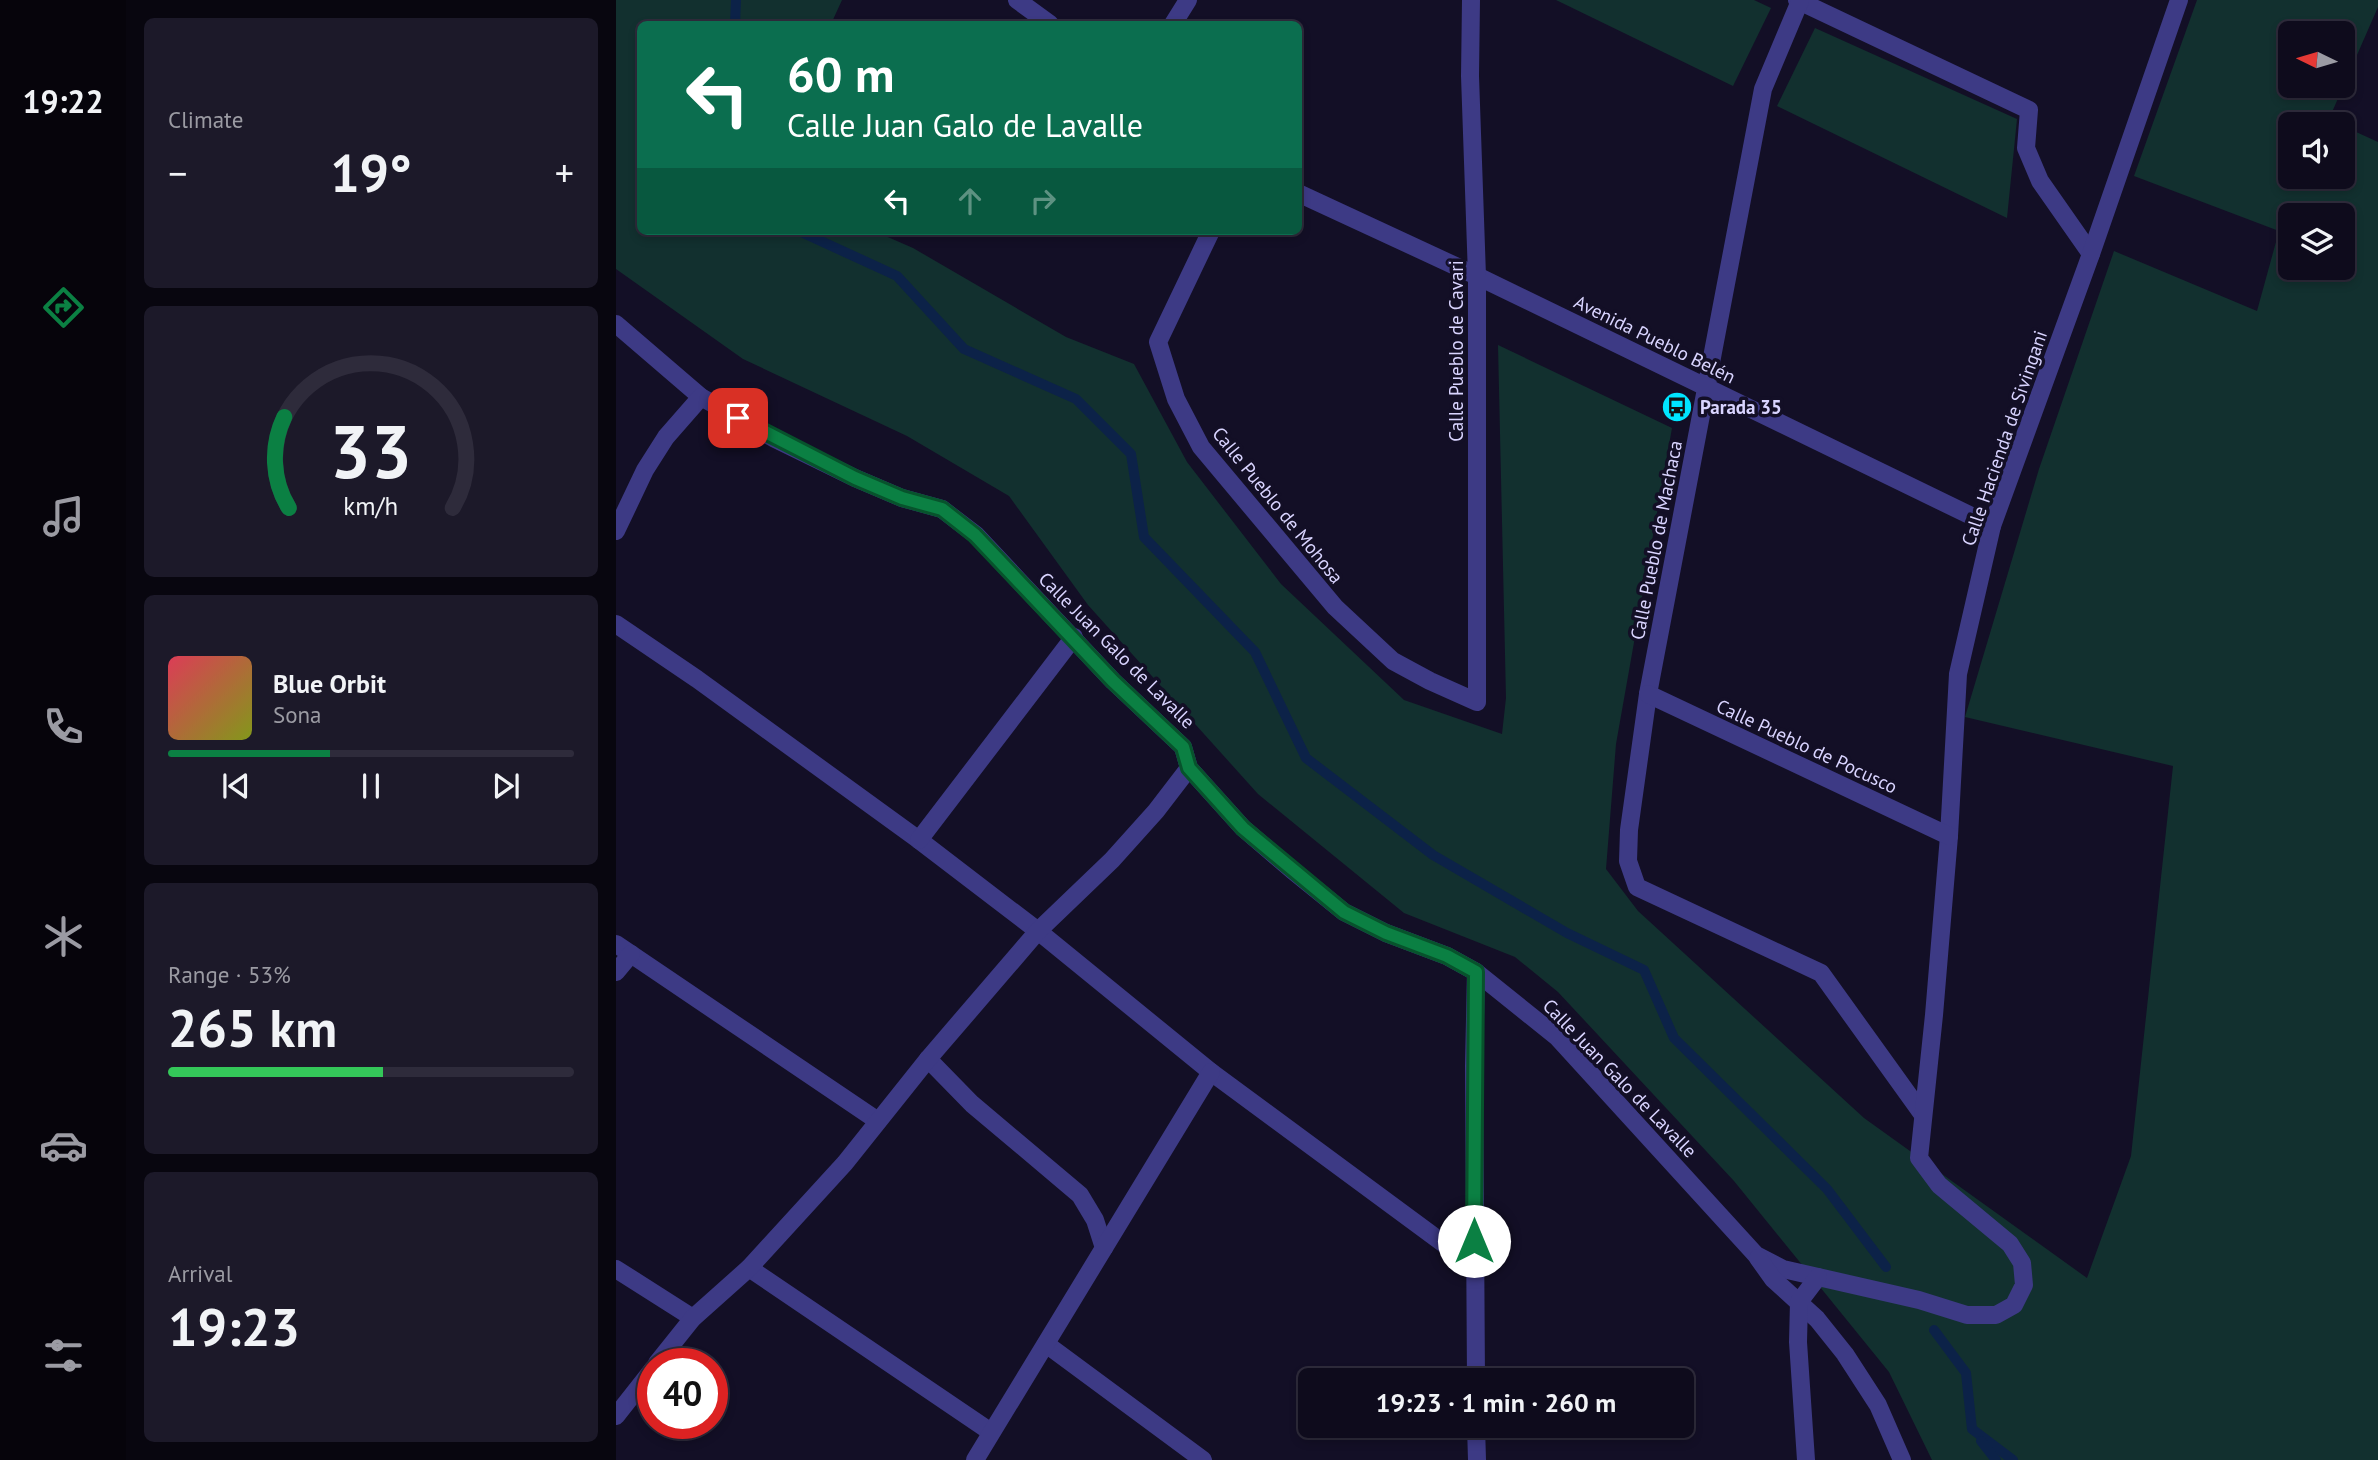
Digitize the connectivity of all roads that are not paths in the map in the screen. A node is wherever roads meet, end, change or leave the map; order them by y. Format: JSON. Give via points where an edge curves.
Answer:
{"nodes":[{"id":1,"x":1017,"y":0,"type":"edge"},
{"id":2,"x":1188,"y":0,"type":"edge"},
{"id":3,"x":1471,"y":0,"type":"edge"},
{"id":4,"x":1798,"y":1,"type":"edge"},
{"id":5,"x":2174,"y":4,"type":"edge"},
{"id":6,"x":1045,"y":21,"type":"edge"},
{"id":7,"x":1175,"y":21,"type":"edge"},
{"id":8,"x":1302,"y":196,"type":"edge"},
{"id":9,"x":1209,"y":235,"type":"edge"},
{"id":10,"x":2091,"y":254,"type":"junction"},
{"id":11,"x":1477,"y":276,"type":"junction"},
{"id":12,"x":616,"y":324,"type":"edge"},
{"id":13,"x":1707,"y":387,"type":"junction"},
{"id":14,"x":701,"y":397,"type":"junction"},
{"id":15,"x":1992,"y":526,"type":"junction"},
{"id":16,"x":616,"y":531,"type":"edge"},
{"id":17,"x":616,"y":624,"type":"edge"},
{"id":18,"x":1074,"y":638,"type":"junction"},
{"id":19,"x":1648,"y":694,"type":"junction"},
{"id":20,"x":1477,"y":702,"type":"joint"},
{"id":21,"x":1189,"y":768,"type":"junction"},
{"id":22,"x":1949,"y":836,"type":"junction"},
{"id":23,"x":919,"y":840,"type":"junction"},
{"id":24,"x":1038,"y":931,"type":"junction"},
{"id":25,"x":623,"y":949,"type":"edge"},
{"id":26,"x":616,"y":972,"type":"edge"},
{"id":27,"x":1476,"y":972,"type":"junction"},
{"id":28,"x":928,"y":1059,"type":"junction"},
{"id":29,"x":1211,"y":1072,"type":"junction"},
{"id":30,"x":1923,"y":1115,"type":"junction"},
{"id":31,"x":878,"y":1121,"type":"junction"},
{"id":32,"x":1104,"y":1248,"type":"junction"},
{"id":33,"x":1756,"y":1255,"type":"junction"},
{"id":34,"x":1475,"y":1266,"type":"junction"},
{"id":35,"x":749,"y":1268,"type":"junction"},
{"id":36,"x":616,"y":1269,"type":"edge"},
{"id":37,"x":1818,"y":1277,"type":"junction"},
{"id":38,"x":1799,"y":1302,"type":"junction"},
{"id":39,"x":693,"y":1318,"type":"junction"},
{"id":40,"x":1046,"y":1344,"type":"junction"},
{"id":41,"x":669,"y":1348,"type":"edge"},
{"id":42,"x":1476,"y":1368,"type":"edge"},
{"id":43,"x":637,"y":1389,"type":"edge"},
{"id":44,"x":616,"y":1416,"type":"edge"},
{"id":45,"x":991,"y":1432,"type":"junction"},
{"id":46,"x":1476,"y":1438,"type":"edge"},
{"id":47,"x":975,"y":1460,"type":"edge"},
{"id":48,"x":1203,"y":1460,"type":"edge"},
{"id":49,"x":1477,"y":1460,"type":"edge"},
{"id":50,"x":1806,"y":1460,"type":"edge"},
{"id":51,"x":1902,"y":1460,"type":"edge"}],
"edges":[{"from":1,"to":6,"type":"street"},
{"from":2,"to":7,"type":"street"},
{"from":3,"to":11,"type":"street","name":"Calle Pueblo de Cavari"},
{"from":4,"to":10,"type":"street","via":[[2029,110],[2026,148],[2040,181]]},
{"from":4,"to":13,"type":"street","name":"Calle Pueblo de Machaca","via":[[1763,89]]},
{"from":5,"to":10,"type":"street","name":"Calle Hacienda de Sivingani"},
{"from":8,"to":11,"type":"street","name":"Avenida Pueblo Belén"},
{"from":9,"to":20,"type":"street","name":"Calle Pueblo de Mohosa","via":[[1157,342],[1176,398],[1201,447],[1335,607],[1383,652],[1430,681]]},
{"from":10,"to":15,"type":"street","name":"Calle Hacienda de Sivingani"},
{"from":11,"to":13,"type":"street","name":"Avenida Pueblo Belén"},
{"from":11,"to":20,"type":"street","name":"Calle Pueblo de Cavari"},
{"from":12,"to":14,"type":"street","name":"Calle Juan Galo de Lavalle"},
{"from":13,"to":15,"type":"street","name":"Avenida Pueblo Belén"},
{"from":13,"to":19,"type":"street","name":"Calle Pueblo de Machaca"},
{"from":14,"to":16,"type":"street","via":[[645,470]]},
{"from":14,"to":18,"type":"street","name":"Calle Juan Galo de Lavalle","via":[[855,478],[942,509],[975,535]]},
{"from":15,"to":22,"type":"street","name":"Calle Hacienda de Sivingani","via":[[1958,674]]},
{"from":17,"to":23,"type":"street"},
{"from":18,"to":21,"type":"street","name":"Calle Juan Galo de Lavalle","via":[[1183,747]]},
{"from":18,"to":23,"type":"street"},
{"from":19,"to":22,"type":"street","name":"Calle Pueblo de Pocusco"},
{"from":19,"to":30,"type":"street","name":"Calle Pueblo de Machaca","via":[[1629,830],[1628,862],[1637,887],[1821,973]]},
{"from":21,"to":24,"type":"street","via":[[1112,860]]},
{"from":21,"to":27,"type":"street","name":"Calle Juan Galo de Lavalle","via":[[1243,828],[1344,912]]},
{"from":22,"to":30,"type":"street","name":"Calle Hacienda de Sivingani"},
{"from":23,"to":24,"type":"street"},
{"from":24,"to":28,"type":"street"},
{"from":24,"to":29,"type":"street"},
{"from":25,"to":26,"type":"street"},
{"from":25,"to":31,"type":"street"},
{"from":27,"to":33,"type":"street","name":"Calle Juan Galo de Lavalle","via":[[1557,1037]]},
{"from":27,"to":34,"type":"street"},
{"from":28,"to":31,"type":"street"},
{"from":28,"to":32,"type":"street","via":[[972,1104],[1080,1195]]},
{"from":29,"to":32,"type":"street"},
{"from":29,"to":34,"type":"street"},
{"from":30,"to":37,"type":"street","name":"Calle Juan Galo de Lavalle","via":[[1919,1158],[1938,1185],[2010,1244],[2022,1263],[2024,1285],[2014,1305],[1996,1315],[1966,1315]]},
{"from":31,"to":35,"type":"street"},
{"from":32,"to":40,"type":"street"},
{"from":33,"to":37,"type":"street","name":"Calle Juan Galo de Lavalle","via":[[1783,1269]]},
{"from":33,"to":38,"type":"street","via":[[1773,1279]]},
{"from":34,"to":42,"type":"street"},
{"from":35,"to":39,"type":"street"},
{"from":35,"to":45,"type":"street"},
{"from":36,"to":39,"type":"street"},
{"from":37,"to":38,"type":"street"},
{"from":38,"to":50,"type":"street"},
{"from":38,"to":51,"type":"street","via":[[1845,1354],[1878,1405]]},
{"from":39,"to":41,"type":"street"},
{"from":40,"to":45,"type":"street"},
{"from":40,"to":48,"type":"street"},
{"from":43,"to":44,"type":"street"},
{"from":45,"to":47,"type":"street"},
{"from":46,"to":49,"type":"street"}]}
